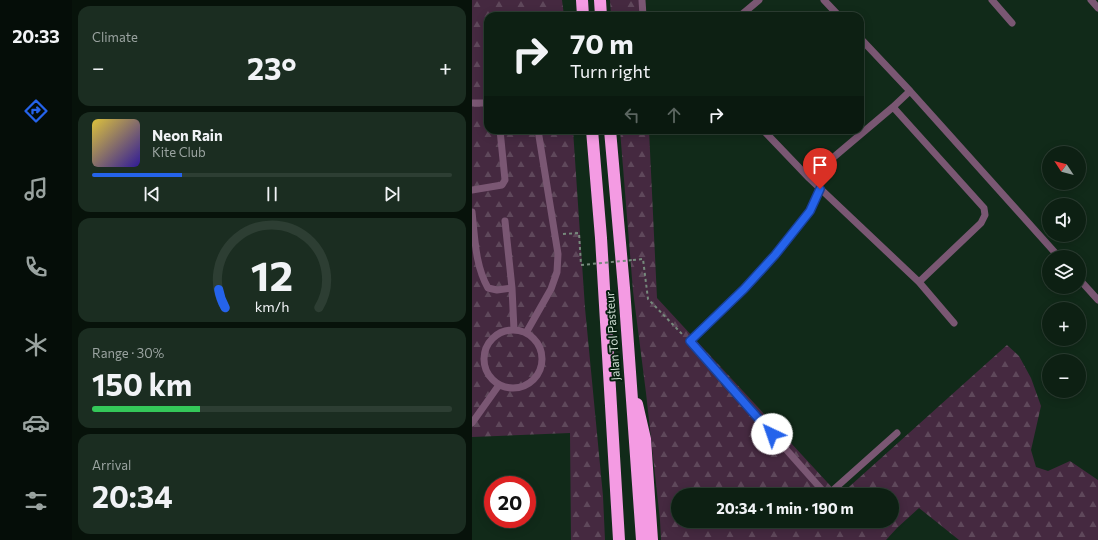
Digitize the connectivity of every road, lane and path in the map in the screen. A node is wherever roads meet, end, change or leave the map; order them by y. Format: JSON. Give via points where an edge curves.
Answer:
{"nodes":[{"id":1,"x":582,"y":0,"type":"edge"},
{"id":2,"x":600,"y":0,"type":"edge"},
{"id":3,"x":642,"y":0,"type":"edge"},
{"id":4,"x":759,"y":0,"type":"edge"},
{"id":5,"x":824,"y":0,"type":"edge"},
{"id":6,"x":992,"y":0,"type":"edge"},
{"id":7,"x":1091,"y":0,"type":"edge"},
{"id":8,"x":1098,"y":8,"type":"edge"},
{"id":9,"x":583,"y":12,"type":"edge"},
{"id":10,"x":601,"y":12,"type":"edge"},
{"id":11,"x":643,"y":12,"type":"edge"},
{"id":12,"x":745,"y":12,"type":"edge"},
{"id":13,"x":835,"y":12,"type":"edge"},
{"id":14,"x":1012,"y":22,"type":"dead end"},
{"id":15,"x":864,"y":42,"type":"edge"},
{"id":16,"x":910,"y":91,"type":"junction"},
{"id":17,"x":472,"y":103,"type":"edge"},
{"id":18,"x":484,"y":103,"type":"edge"},
{"id":19,"x":893,"y":107,"type":"junction"},
{"id":20,"x":864,"y":132,"type":"edge"},
{"id":21,"x":500,"y":134,"type":"edge"},
{"id":22,"x":539,"y":134,"type":"edge"},
{"id":23,"x":592,"y":134,"type":"edge"},
{"id":24,"x":610,"y":134,"type":"edge"},
{"id":25,"x":767,"y":134,"type":"edge"},
{"id":26,"x":861,"y":134,"type":"edge"},
{"id":27,"x":809,"y":178,"type":"junction"},
{"id":28,"x":820,"y":189,"type":"junction"},
{"id":29,"x":472,"y":190,"type":"edge"},
{"id":30,"x":472,"y":212,"type":"edge"},
{"id":31,"x":505,"y":221,"type":"dead end"},
{"id":32,"x":556,"y":234,"type":"junction"},
{"id":33,"x":1053,"y":250,"type":"edge"},
{"id":34,"x":919,"y":282,"type":"junction"},
{"id":35,"x":1086,"y":287,"type":"edge"},
{"id":36,"x":512,"y":288,"type":"junction"},
{"id":37,"x":1098,"y":300,"type":"edge"},
{"id":38,"x":954,"y":322,"type":"dead end"},
{"id":39,"x":514,"y":330,"type":"junction"},
{"id":40,"x":526,"y":334,"type":"junction"},
{"id":41,"x":690,"y":341,"type":"junction"},
{"id":42,"x":628,"y":362,"type":"junction"},
{"id":43,"x":499,"y":385,"type":"junction"},
{"id":44,"x":472,"y":423,"type":"edge"},
{"id":45,"x":897,"y":433,"type":"dead end"},
{"id":46,"x":619,"y":540,"type":"edge"},
{"id":47,"x":642,"y":540,"type":"edge"},
{"id":48,"x":652,"y":540,"type":"edge"}],
"edges":[{"from":1,"to":9,"type":"highway"},
{"from":2,"to":10,"type":"highway"},
{"from":3,"to":11,"type":"lane"},
{"from":4,"to":12,"type":"lane"},
{"from":5,"to":13,"type":"lane"},
{"from":6,"to":14,"type":"lane"},
{"from":7,"to":8,"type":"lane"},
{"from":15,"to":16,"type":"lane"},
{"from":16,"to":19,"type":"lane"},
{"from":16,"to":33,"type":"lane"},
{"from":17,"to":18,"type":"lane"},
{"from":19,"to":20,"type":"lane"},
{"from":19,"to":34,"type":"lane","via":[[984,208],[985,215],[981,223]]},
{"from":21,"to":29,"type":"lane","via":[[506,180],[502,185]]},
{"from":22,"to":32,"type":"lane"},
{"from":23,"to":46,"type":"highway","name":"Jalan Tol Pasteur"},
{"from":24,"to":42,"type":"highway","name":"Jalan Tol Pasteur"},
{"from":25,"to":27,"type":"lane"},
{"from":26,"to":27,"type":"lane"},
{"from":27,"to":28,"type":"lane"},
{"from":28,"to":34,"type":"lane"},
{"from":28,"to":41,"type":"lane","via":[[810,211],[775,255]]},
{"from":30,"to":36,"type":"lane","via":[[480,270],[488,288]]},
{"from":31,"to":36,"type":"lane"},
{"from":32,"to":40,"type":"lane","via":[[557,272],[551,289]]},
{"from":32,"to":41,"type":"path","bridge":true,"via":[[579,233],[581,265],[643,258],[648,299]]},
{"from":34,"to":38,"type":"lane"},
{"from":35,"to":37,"type":"lane"},
{"from":36,"to":39,"type":"lane"},
{"from":39,"to":40,"type":"lane"},
{"from":39,"to":43,"type":"lane","via":[[501,332],[484,352],[486,371]]},
{"from":40,"to":43,"type":"lane","via":[[536,342],[541,354],[541,367],[538,373],[524,386],[511,388]]},
{"from":41,"to":45,"type":"lane","via":[[823,491],[832,491]]},
{"from":42,"to":47,"type":"highway","name":"Jalan Tol Pasteur"},
{"from":42,"to":48,"type":"highway","via":[[645,439]]},
{"from":43,"to":44,"type":"lane"}]}
